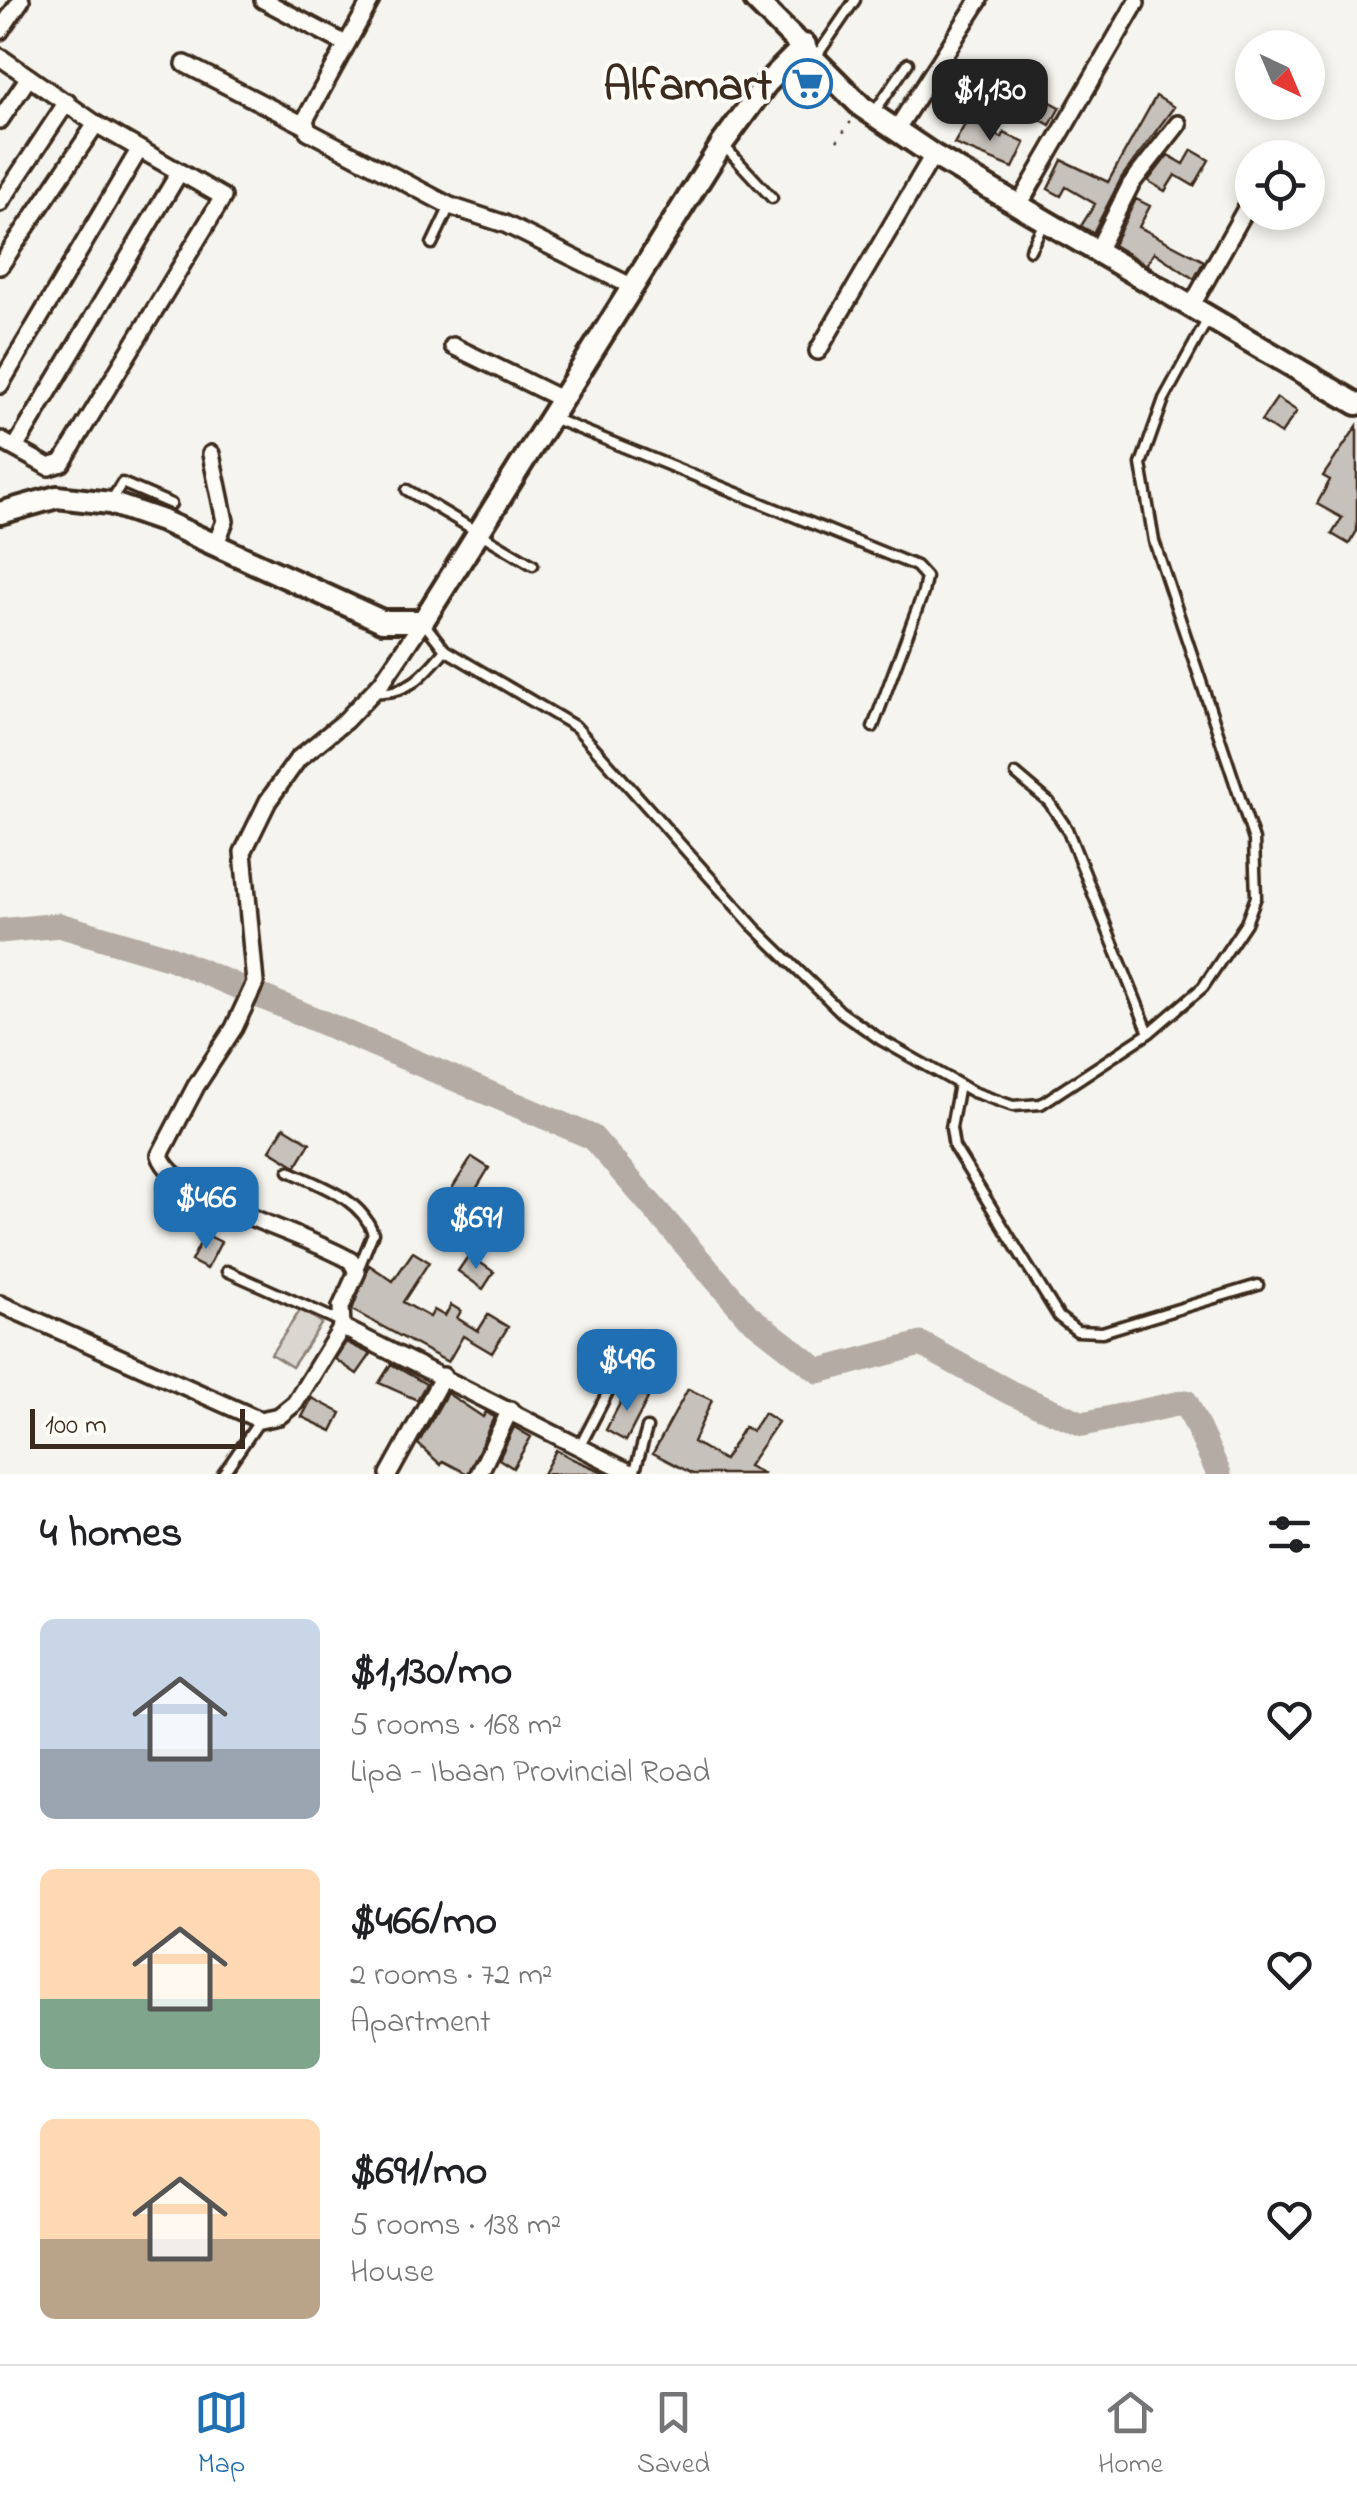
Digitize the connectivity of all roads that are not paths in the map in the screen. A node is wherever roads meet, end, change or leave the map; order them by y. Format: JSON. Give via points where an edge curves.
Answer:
{"nodes":[{"id":1,"x":20,"y":0,"type":"edge"},
{"id":2,"x":263,"y":0,"type":"edge"},
{"id":3,"x":371,"y":0,"type":"edge"},
{"id":4,"x":755,"y":0,"type":"edge"},
{"id":5,"x":855,"y":0,"type":"edge"},
{"id":6,"x":978,"y":0,"type":"edge"},
{"id":7,"x":1136,"y":3,"type":"dead end"},
{"id":8,"x":0,"y":31,"type":"edge"},
{"id":9,"x":344,"y":43,"type":"junction"},
{"id":10,"x":810,"y":51,"type":"junction"},
{"id":11,"x":0,"y":57,"type":"edge"},
{"id":12,"x":184,"y":64,"type":"dead end"},
{"id":13,"x":908,"y":64,"type":"dead end"},
{"id":14,"x":29,"y":77,"type":"junction"},
{"id":15,"x":67,"y":102,"type":"junction"},
{"id":16,"x":867,"y":110,"type":"junction"},
{"id":17,"x":0,"y":120,"type":"edge"},
{"id":18,"x":96,"y":124,"type":"junction"},
{"id":19,"x":1178,"y":124,"type":"dead end"},
{"id":20,"x":304,"y":126,"type":"junction"},
{"id":21,"x":896,"y":130,"type":"junction"},
{"id":22,"x":722,"y":144,"type":"junction"},
{"id":23,"x":139,"y":150,"type":"junction"},
{"id":24,"x":934,"y":156,"type":"junction"},
{"id":25,"x":179,"y":172,"type":"junction"},
{"id":26,"x":772,"y":198,"type":"dead end"},
{"id":27,"x":0,"y":203,"type":"edge"},
{"id":28,"x":1019,"y":205,"type":"junction"},
{"id":29,"x":450,"y":206,"type":"junction"},
{"id":30,"x":1046,"y":221,"type":"junction"},
{"id":31,"x":1238,"y":230,"type":"edge"},
{"id":32,"x":432,"y":244,"type":"dead end"},
{"id":33,"x":1030,"y":250,"type":"dead end"},
{"id":34,"x":1097,"y":251,"type":"junction"},
{"id":35,"x":2,"y":258,"type":"edge"},
{"id":36,"x":630,"y":286,"type":"junction"},
{"id":37,"x":1201,"y":311,"type":"junction"},
{"id":38,"x":453,"y":346,"type":"dead end"},
{"id":39,"x":818,"y":351,"type":"dead end"},
{"id":40,"x":0,"y":385,"type":"edge"},
{"id":41,"x":1357,"y":404,"type":"edge"},
{"id":42,"x":556,"y":408,"type":"junction"},
{"id":43,"x":0,"y":440,"type":"edge"},
{"id":44,"x":15,"y":448,"type":"junction"},
{"id":45,"x":210,"y":454,"type":"dead end"},
{"id":46,"x":407,"y":490,"type":"dead end"},
{"id":47,"x":110,"y":504,"type":"junction"},
{"id":48,"x":171,"y":504,"type":"dead end"},
{"id":49,"x":0,"y":513,"type":"edge"},
{"id":50,"x":479,"y":534,"type":"junction"},
{"id":51,"x":215,"y":546,"type":"junction"},
{"id":52,"x":533,"y":565,"type":"dead end"},
{"id":53,"x":423,"y":621,"type":"junction"},
{"id":54,"x":445,"y":650,"type":"junction"},
{"id":55,"x":373,"y":692,"type":"junction"},
{"id":56,"x":873,"y":727,"type":"dead end"},
{"id":57,"x":1016,"y":774,"type":"dead end"},
{"id":58,"x":1149,"y":1033,"type":"junction"},
{"id":59,"x":958,"y":1084,"type":"junction"},
{"id":60,"x":289,"y":1170,"type":"dead end"},
{"id":61,"x":228,"y":1271,"type":"dead end"},
{"id":62,"x":357,"y":1272,"type":"junction"},
{"id":63,"x":1258,"y":1285,"type":"dead end"},
{"id":64,"x":0,"y":1304,"type":"edge"},
{"id":65,"x":340,"y":1324,"type":"junction"},
{"id":66,"x":638,"y":1336,"type":"dead end"},
{"id":67,"x":442,"y":1376,"type":"junction"},
{"id":68,"x":510,"y":1410,"type":"junction"},
{"id":69,"x":260,"y":1420,"type":"junction"},
{"id":70,"x":647,"y":1428,"type":"dead end"},
{"id":71,"x":580,"y":1446,"type":"junction"},
{"id":72,"x":223,"y":1474,"type":"edge"},
{"id":73,"x":389,"y":1474,"type":"edge"},
{"id":74,"x":480,"y":1474,"type":"edge"},
{"id":75,"x":634,"y":1474,"type":"edge"}],
"edges":[{"from":1,"to":8,"type":"street"},
{"from":2,"to":9,"type":"street"},
{"from":3,"to":9,"type":"street"},
{"from":4,"to":10,"type":"street"},
{"from":5,"to":10,"type":"lane"},
{"from":6,"to":21,"type":"street"},
{"from":7,"to":28,"type":"street"},
{"from":9,"to":20,"type":"street"},
{"from":10,"to":16,"type":"street"},
{"from":10,"to":22,"type":"street","via":[[766,84]]},
{"from":11,"to":14,"type":"street"},
{"from":12,"to":20,"type":"street"},
{"from":13,"to":16,"type":"lane"},
{"from":14,"to":15,"type":"street"},
{"from":14,"to":17,"type":"street"},
{"from":15,"to":18,"type":"street"},
{"from":15,"to":27,"type":"street"},
{"from":16,"to":21,"type":"street"},
{"from":18,"to":23,"type":"street"},
{"from":18,"to":35,"type":"street"},
{"from":19,"to":34,"type":"street","via":[[1131,184]]},
{"from":20,"to":29,"type":"street"},
{"from":21,"to":24,"type":"street"},
{"from":22,"to":26,"type":"lane"},
{"from":22,"to":36,"type":"street"},
{"from":23,"to":25,"type":"street"},
{"from":23,"to":40,"type":"street"},
{"from":24,"to":28,"type":"street"},
{"from":24,"to":39,"type":"street"},
{"from":25,"to":44,"type":"street"},
{"from":25,"to":44,"type":"street","via":[[223,198],[62,462],[49,467]]},
{"from":28,"to":30,"type":"street"},
{"from":29,"to":32,"type":"lane"},
{"from":29,"to":36,"type":"street","via":[[505,224]]},
{"from":30,"to":33,"type":"lane"},
{"from":30,"to":34,"type":"street"},
{"from":31,"to":37,"type":"street"},
{"from":34,"to":37,"type":"street"},
{"from":36,"to":42,"type":"street"},
{"from":37,"to":41,"type":"street"},
{"from":37,"to":58,"type":"lane","via":[[1141,464],[1154,541],[1254,840],[1256,897],[1204,986]]},
{"from":38,"to":42,"type":"street"},
{"from":42,"to":50,"type":"street"},
{"from":42,"to":56,"type":"lane","via":[[916,566],[926,577],[923,593]]},
{"from":43,"to":44,"type":"street"},
{"from":45,"to":51,"type":"street","via":[[225,521]]},
{"from":46,"to":50,"type":"lane"},
{"from":47,"to":48,"type":"lane","via":[[122,483]]},
{"from":47,"to":49,"type":"street","via":[[57,497]]},
{"from":47,"to":51,"type":"street"},
{"from":50,"to":52,"type":"lane"},
{"from":50,"to":53,"type":"street"},
{"from":51,"to":53,"type":"street","via":[[382,621]]},
{"from":53,"to":54,"type":"lane"},
{"from":53,"to":55,"type":"street"},
{"from":54,"to":55,"type":"lane","via":[[409,686],[394,694]]},
{"from":54,"to":59,"type":"lane","via":[[576,727],[754,927],[841,1012]]},
{"from":55,"to":62,"type":"street","via":[[298,759],[243,852],[255,984],[163,1142],[163,1164],[175,1176],[242,1214],[339,1253]]},
{"from":57,"to":58,"type":"lane","via":[[1068,829]]},
{"from":58,"to":59,"type":"lane","via":[[1041,1104],[1012,1106]]},
{"from":59,"to":63,"type":"lane","via":[[954,1147],[1059,1317],[1078,1331],[1102,1332]]},
{"from":60,"to":62,"type":"lane","via":[[368,1218],[370,1251]]},
{"from":61,"to":65,"type":"lane"},
{"from":62,"to":65,"type":"street"},
{"from":64,"to":69,"type":"street"},
{"from":65,"to":67,"type":"street"},
{"from":65,"to":69,"type":"street","via":[[294,1403]]},
{"from":66,"to":71,"type":"lane"},
{"from":67,"to":68,"type":"street"},
{"from":67,"to":73,"type":"street"},
{"from":68,"to":71,"type":"street"},
{"from":68,"to":74,"type":"street"},
{"from":69,"to":72,"type":"lane"},
{"from":70,"to":75,"type":"lane"},
{"from":71,"to":75,"type":"street"}]}
